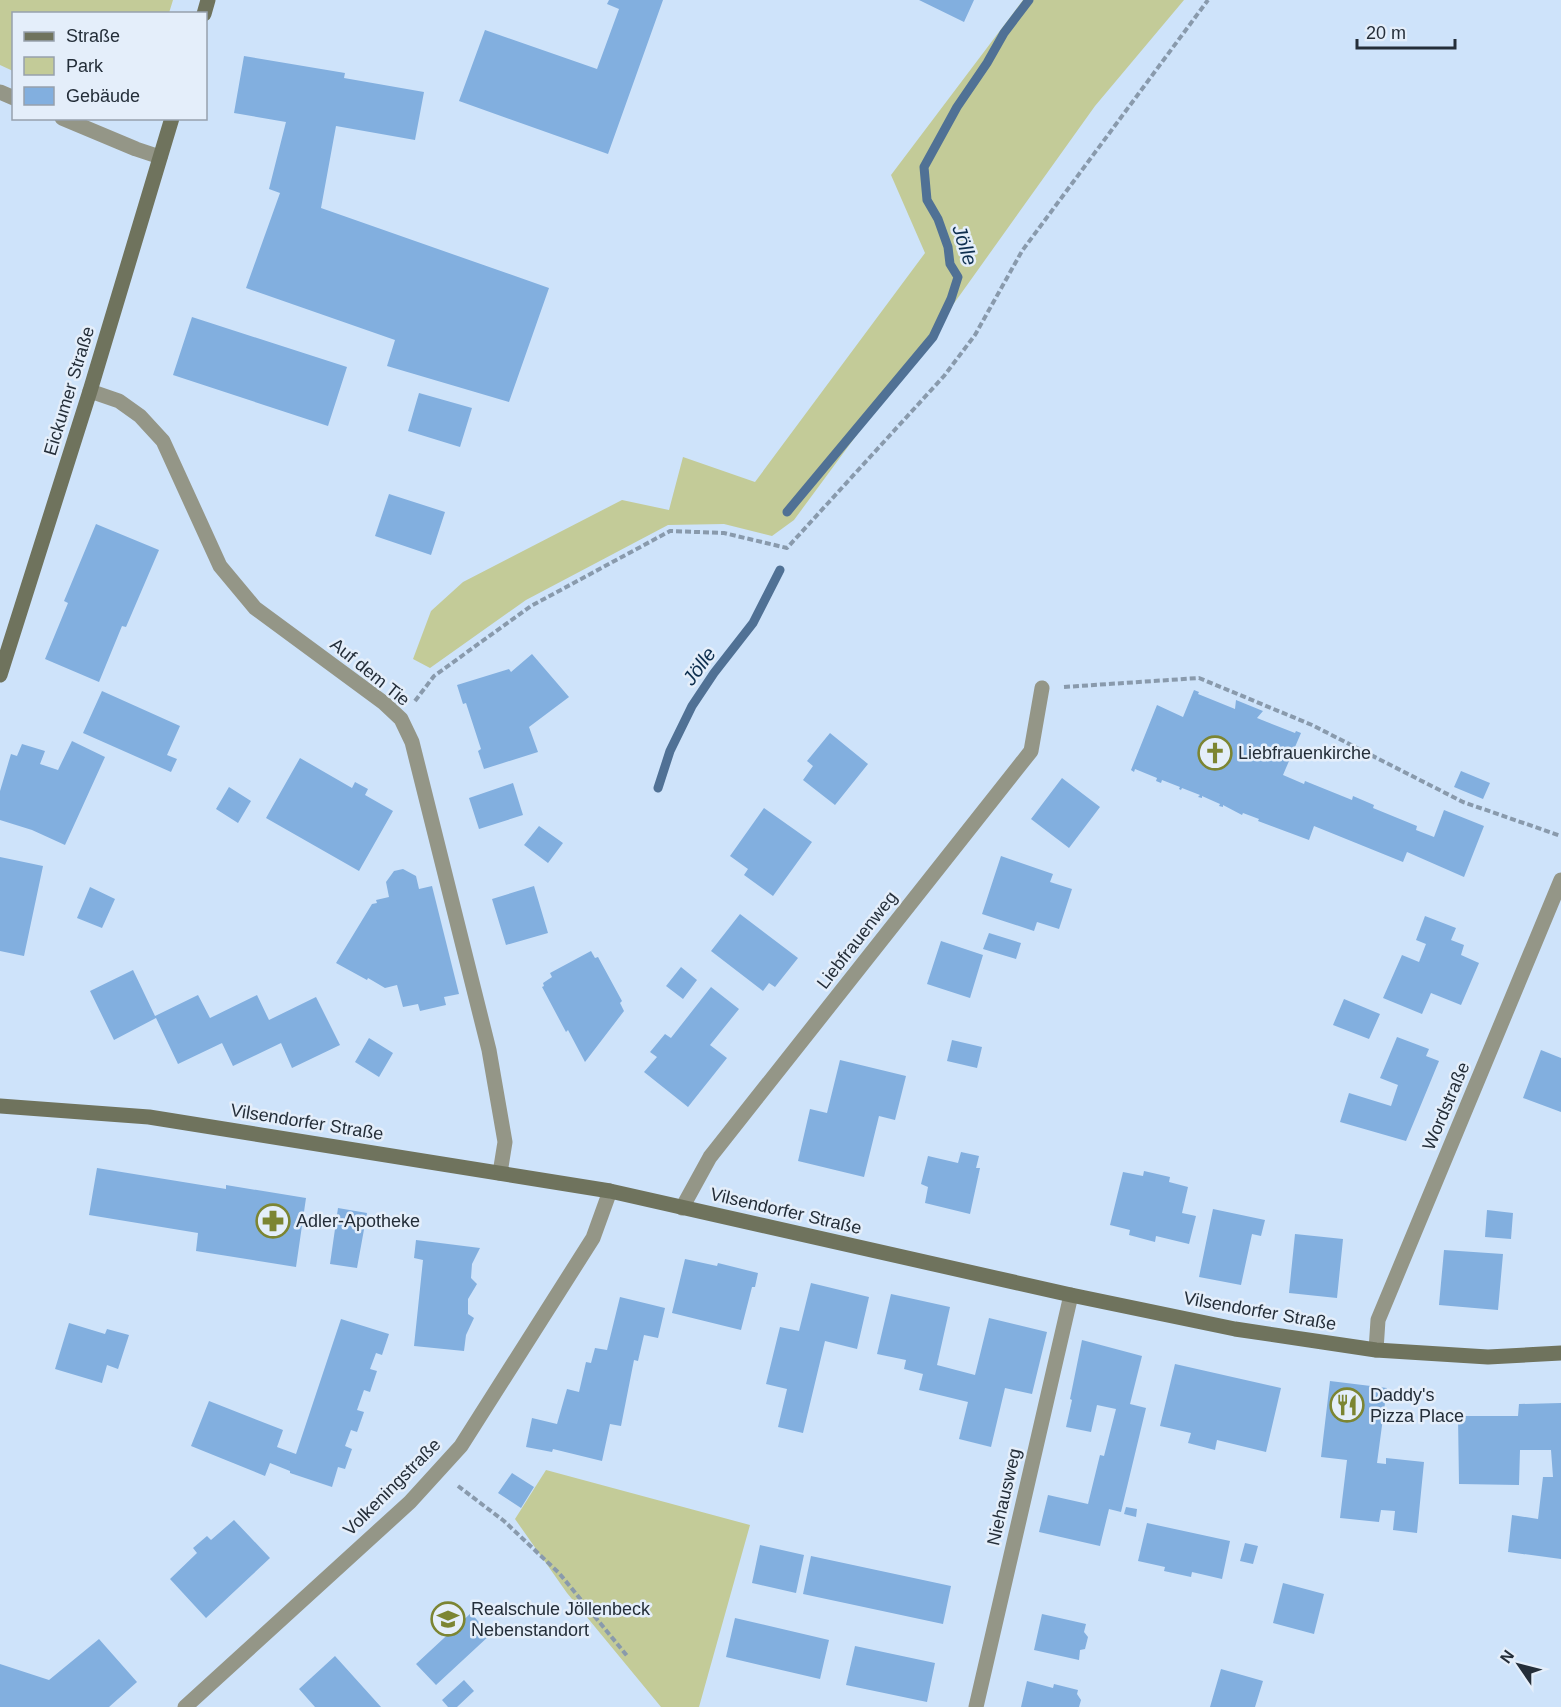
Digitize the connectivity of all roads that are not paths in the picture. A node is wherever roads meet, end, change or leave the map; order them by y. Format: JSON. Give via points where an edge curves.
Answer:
{"nodes":[{"id":1,"x":67,"y":120,"type":"edge"},
{"id":2,"x":171,"y":120,"type":"edge"},
{"id":3,"x":160,"y":157,"type":"junction"},
{"id":4,"x":90,"y":391,"type":"junction"},
{"id":5,"x":0,"y":675,"type":"edge"},
{"id":6,"x":1042,"y":688,"type":"road end"},
{"id":7,"x":1561,"y":880,"type":"edge"},
{"id":8,"x":0,"y":1106,"type":"edge"},
{"id":9,"x":500,"y":1173,"type":"junction"},
{"id":10,"x":610,"y":1191,"type":"junction"},
{"id":11,"x":682,"y":1208,"type":"junction"},
{"id":12,"x":1071,"y":1295,"type":"junction"},
{"id":13,"x":1376,"y":1350,"type":"junction"},
{"id":14,"x":1561,"y":1353,"type":"edge"},
{"id":15,"x":185,"y":1707,"type":"edge"},
{"id":16,"x":976,"y":1707,"type":"edge"}],
"edges":[{"from":1,"to":3,"type":"street"},
{"from":2,"to":3,"type":"main road","name":"Eickumer Straße"},
{"from":3,"to":4,"type":"main road","name":"Eickumer Straße"},
{"from":4,"to":5,"type":"main road","name":"Eickumer Straße"},
{"from":4,"to":9,"type":"street","name":"Auf dem Tie","via":[[119,401],[140,416],[163,441],[220,566],[255,608],[401,719],[412,742],[489,1050],[505,1142]]},
{"from":6,"to":11,"type":"street","name":"Liebfrauenweg","via":[[1031,751],[710,1157]]},
{"from":7,"to":13,"type":"street","name":"Wordstraße","via":[[1378,1320]]},
{"from":8,"to":9,"type":"main road","name":"Vilsendorfer Straße","via":[[149,1117]]},
{"from":9,"to":10,"type":"main road","name":"Vilsendorfer Straße"},
{"from":10,"to":11,"type":"main road","name":"Vilsendorfer Straße"},
{"from":10,"to":15,"type":"street","name":"Volkeningstraße","via":[[593,1238],[461,1446],[410,1502]]},
{"from":11,"to":12,"type":"main road","name":"Vilsendorfer Straße"},
{"from":12,"to":13,"type":"main road","name":"Vilsendorfer Straße","via":[[1235,1329]]},
{"from":12,"to":16,"type":"street","name":"Niehausweg"},
{"from":13,"to":14,"type":"main road","name":"Vilsendorfer Straße","via":[[1488,1357]]}]}
